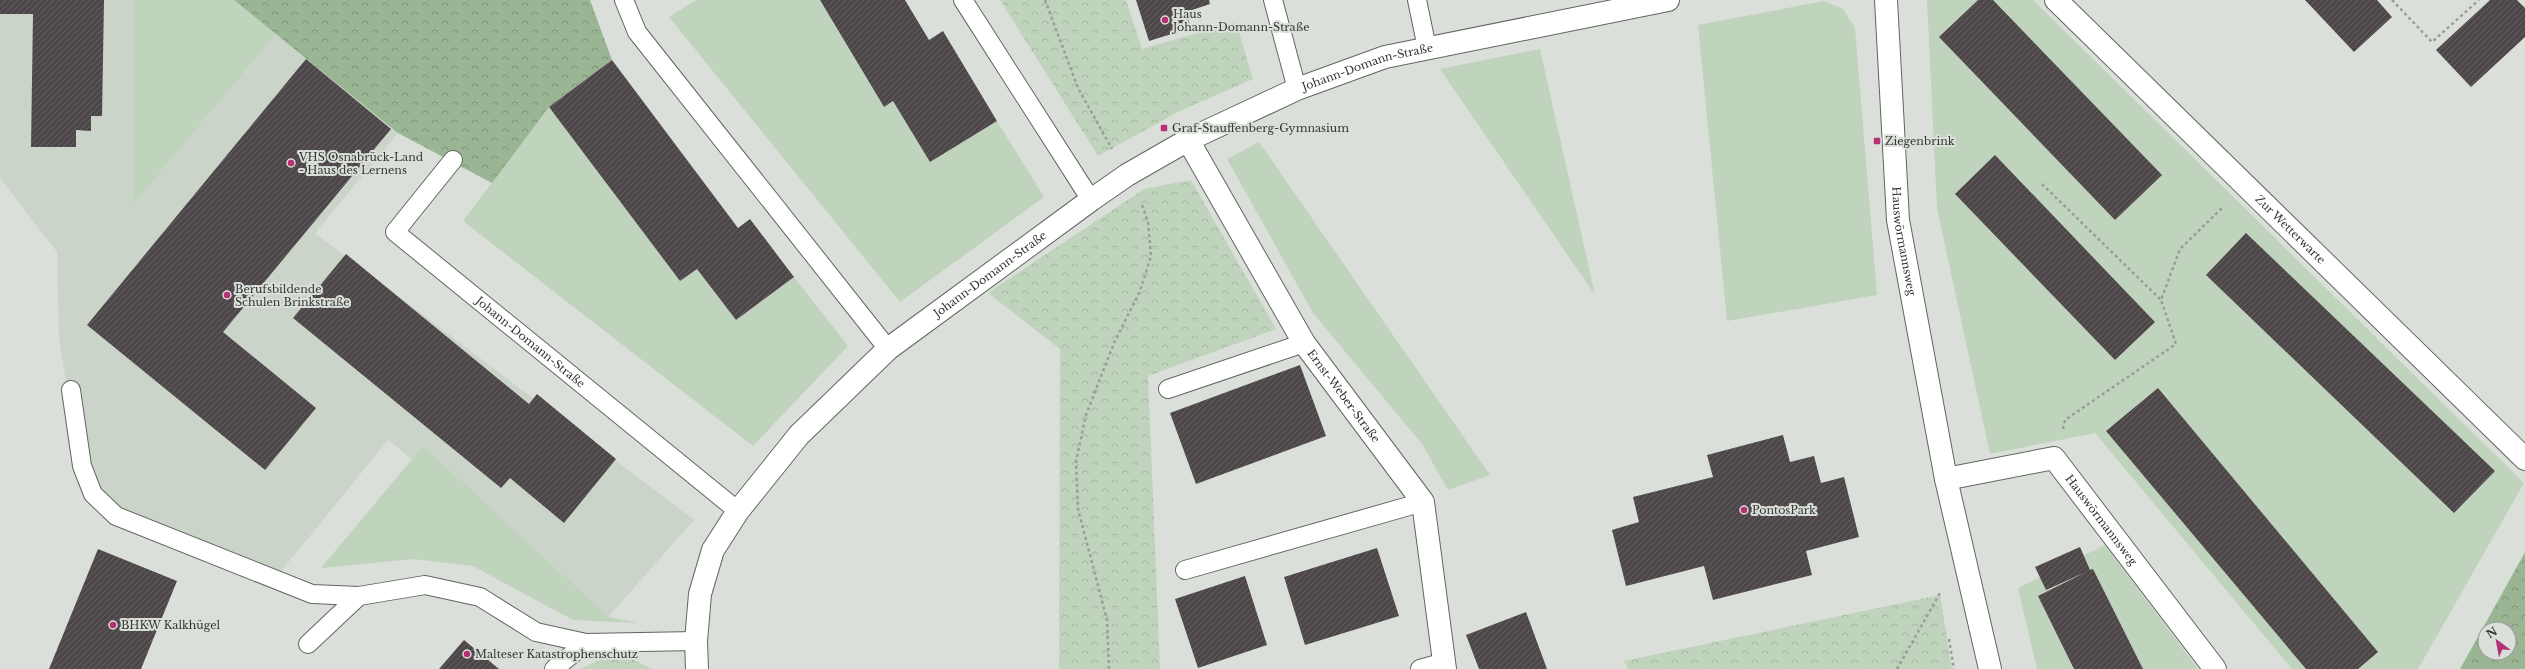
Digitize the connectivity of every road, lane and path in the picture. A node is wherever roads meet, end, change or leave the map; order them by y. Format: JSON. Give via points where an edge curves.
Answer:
{"nodes":[{"id":1,"x":624,"y":0,"type":"edge"},
{"id":2,"x":963,"y":0,"type":"edge"},
{"id":3,"x":1045,"y":0,"type":"edge"},
{"id":4,"x":1273,"y":0,"type":"edge"},
{"id":5,"x":1417,"y":0,"type":"edge"},
{"id":6,"x":1668,"y":0,"type":"edge"},
{"id":7,"x":1886,"y":0,"type":"edge"},
{"id":8,"x":2056,"y":0,"type":"edge"},
{"id":9,"x":2392,"y":0,"type":"edge"},
{"id":10,"x":2479,"y":0,"type":"edge"},
{"id":11,"x":1427,"y":48,"type":"junction"},
{"id":12,"x":1297,"y":89,"type":"junction"},
{"id":13,"x":1188,"y":140,"type":"junction"},
{"id":14,"x":453,"y":160,"type":"dead end"},
{"id":15,"x":1127,"y":175,"type":"junction"},
{"id":16,"x":2042,"y":184,"type":"dead end"},
{"id":17,"x":2245,"y":185,"type":"junction"},
{"id":18,"x":1091,"y":200,"type":"junction"},
{"id":19,"x":2161,"y":300,"type":"junction"},
{"id":20,"x":1304,"y":342,"type":"junction"},
{"id":21,"x":888,"y":349,"type":"junction"},
{"id":22,"x":1168,"y":389,"type":"dead end"},
{"id":23,"x":71,"y":390,"type":"dead end"},
{"id":24,"x":2054,"y":458,"type":"junction"},
{"id":25,"x":2525,"y":459,"type":"edge"},
{"id":26,"x":1946,"y":479,"type":"junction"},
{"id":27,"x":1423,"y":502,"type":"junction"},
{"id":28,"x":738,"y":511,"type":"junction"},
{"id":29,"x":1185,"y":570,"type":"dead end"},
{"id":30,"x":1941,"y":592,"type":"dead end"},
{"id":31,"x":359,"y":596,"type":"junction"},
{"id":32,"x":696,"y":641,"type":"junction"},
{"id":33,"x":586,"y":643,"type":"junction"},
{"id":34,"x":308,"y":644,"type":"dead end"},
{"id":35,"x":1445,"y":665,"type":"edge"},
{"id":36,"x":554,"y":669,"type":"edge"},
{"id":37,"x":697,"y":669,"type":"edge"},
{"id":38,"x":1109,"y":669,"type":"edge"},
{"id":39,"x":1420,"y":669,"type":"edge"},
{"id":40,"x":1897,"y":669,"type":"edge"},
{"id":41,"x":1990,"y":669,"type":"edge"},
{"id":42,"x":2215,"y":669,"type":"edge"}],
"edges":[{"from":1,"to":21,"type":"lane","via":[[637,32]]},
{"from":2,"to":18,"type":"lane"},
{"from":3,"to":15,"type":"path","via":[[1078,88]]},
{"from":4,"to":12,"type":"lane"},
{"from":5,"to":11,"type":"lane"},
{"from":6,"to":11,"type":"street","name":"Johann-Domann-Straße"},
{"from":7,"to":26,"type":"street","name":"Hauswörmannsweg","via":[[1898,220]]},
{"from":8,"to":17,"type":"street","name":"Zur Wetterwarte"},
{"from":9,"to":10,"type":"path","via":[[2432,42]]},
{"from":11,"to":12,"type":"street","name":"Johann-Domann-Straße","via":[[1385,57]]},
{"from":12,"to":13,"type":"street","name":"Johann-Domann-Straße"},
{"from":13,"to":15,"type":"street","name":"Johann-Domann-Straße"},
{"from":13,"to":20,"type":"street","name":"Ernst-Weber-Straße"},
{"from":14,"to":28,"type":"lane","name":"Johann-Domann-Straße","via":[[395,232]]},
{"from":15,"to":18,"type":"street","name":"Johann-Domann-Straße"},
{"from":15,"to":38,"type":"path","via":[[1148,222],[1151,256],[1140,291],[1114,343],[1086,415],[1076,461],[1078,510],[1107,620]]},
{"from":16,"to":19,"type":"path"},
{"from":17,"to":19,"type":"path","via":[[2180,249]]},
{"from":17,"to":25,"type":"street","name":"Zur Wetterwarte"},
{"from":18,"to":21,"type":"street","name":"Johann-Domann-Straße"},
{"from":19,"to":24,"type":"path","via":[[2176,344],[2065,420]]},
{"from":20,"to":22,"type":"lane"},
{"from":20,"to":27,"type":"street","name":"Ernst-Weber-Straße"},
{"from":21,"to":28,"type":"street","name":"Johann-Domann-Straße","via":[[799,435]]},
{"from":23,"to":31,"type":"lane","via":[[82,466],[93,494],[116,516],[312,594]]},
{"from":24,"to":26,"type":"street"},
{"from":24,"to":42,"type":"street","name":"Hauswörmannsweg"},
{"from":26,"to":41,"type":"street","name":"Hauswörmannsweg"},
{"from":27,"to":29,"type":"lane"},
{"from":27,"to":35,"type":"street","name":"Ernst-Weber-Straße"},
{"from":28,"to":32,"type":"street","name":"Johann-Domann-Straße","via":[[713,550],[700,594]]},
{"from":30,"to":40,"type":"path"},
{"from":31,"to":33,"type":"lane","via":[[424,585],[480,597],[536,632]]},
{"from":31,"to":34,"type":"lane"},
{"from":32,"to":33,"type":"lane"},
{"from":32,"to":37,"type":"street","name":"Johann-Domann-Straße"},
{"from":33,"to":36,"type":"lane"},
{"from":35,"to":39,"type":"lane"}]}
